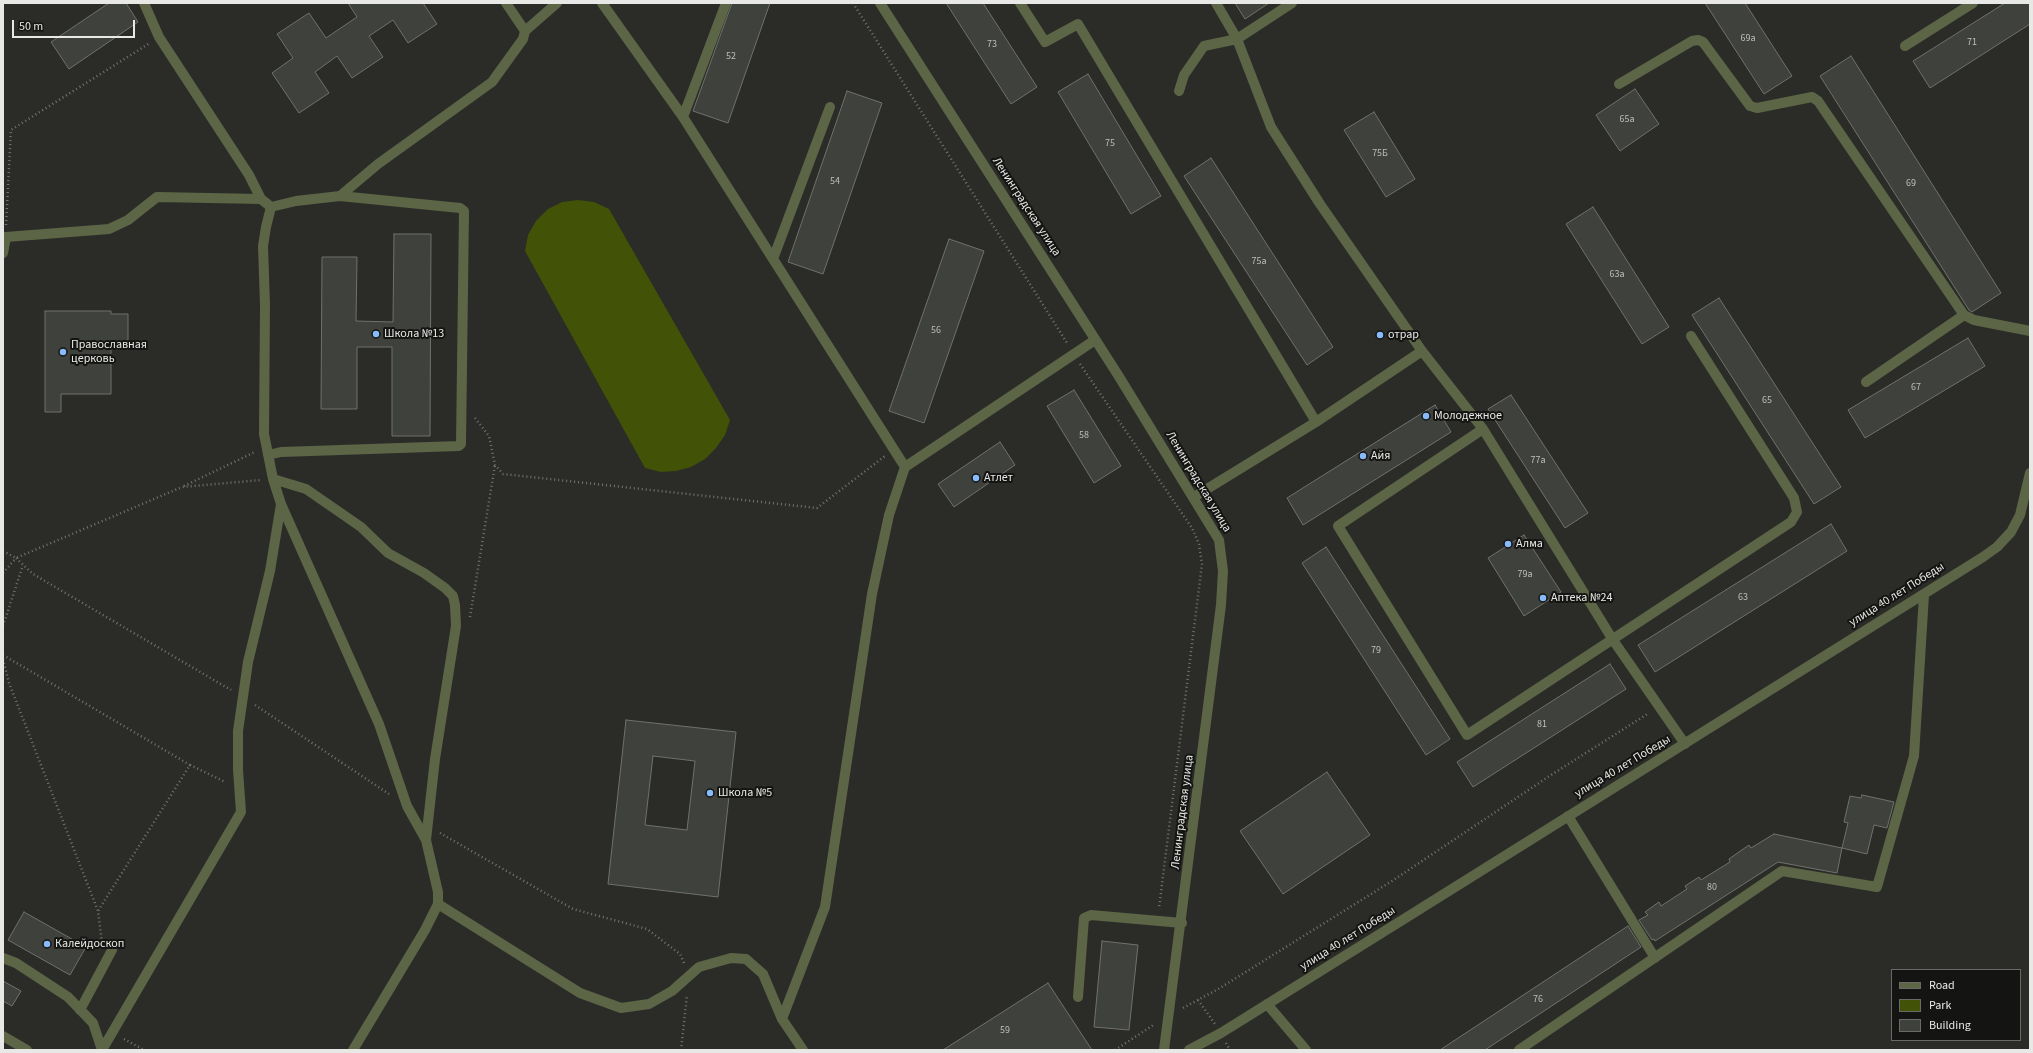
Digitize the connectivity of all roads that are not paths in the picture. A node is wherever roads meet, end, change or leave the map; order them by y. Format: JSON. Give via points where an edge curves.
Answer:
{"nodes":[{"id":1,"x":144,"y":3,"type":"edge"},
{"id":2,"x":506,"y":3,"type":"edge"},
{"id":3,"x":557,"y":3,"type":"edge"},
{"id":4,"x":602,"y":3,"type":"edge"},
{"id":5,"x":726,"y":3,"type":"edge"},
{"id":6,"x":880,"y":3,"type":"edge"},
{"id":7,"x":1020,"y":3,"type":"edge"},
{"id":8,"x":1216,"y":3,"type":"edge"},
{"id":9,"x":1292,"y":3,"type":"edge"},
{"id":10,"x":1973,"y":3,"type":"edge"},
{"id":11,"x":525,"y":30,"type":"junction"},
{"id":12,"x":1237,"y":39,"type":"junction"},
{"id":13,"x":1905,"y":46,"type":"dead end"},
{"id":14,"x":1619,"y":84,"type":"dead end"},
{"id":15,"x":1179,"y":91,"type":"dead end"},
{"id":16,"x":830,"y":106,"type":"dead end"},
{"id":17,"x":682,"y":117,"type":"junction"},
{"id":18,"x":340,"y":196,"type":"junction"},
{"id":19,"x":261,"y":199,"type":"junction"},
{"id":20,"x":271,"y":207,"type":"junction"},
{"id":21,"x":3,"y":253,"type":"edge"},
{"id":22,"x":773,"y":259,"type":"junction"},
{"id":23,"x":1964,"y":315,"type":"junction"},
{"id":24,"x":2030,"y":331,"type":"edge"},
{"id":25,"x":1691,"y":336,"type":"dead end"},
{"id":26,"x":1095,"y":340,"type":"junction"},
{"id":27,"x":1422,"y":351,"type":"junction"},
{"id":28,"x":1866,"y":382,"type":"dead end"},
{"id":29,"x":1316,"y":422,"type":"junction"},
{"id":30,"x":1483,"y":429,"type":"junction"},
{"id":31,"x":267,"y":450,"type":"junction"},
{"id":32,"x":905,"y":467,"type":"junction"},
{"id":33,"x":2030,"y":473,"type":"edge"},
{"id":34,"x":273,"y":479,"type":"junction"},
{"id":35,"x":1194,"y":497,"type":"junction"},
{"id":36,"x":282,"y":504,"type":"junction"},
{"id":37,"x":1924,"y":595,"type":"junction"},
{"id":38,"x":1613,"y":640,"type":"junction"},
{"id":39,"x":1685,"y":744,"type":"junction"},
{"id":40,"x":1568,"y":816,"type":"junction"},
{"id":41,"x":426,"y":840,"type":"junction"},
{"id":42,"x":438,"y":904,"type":"junction"},
{"id":43,"x":1182,"y":923,"type":"junction"},
{"id":44,"x":112,"y":950,"type":"dead end"},
{"id":45,"x":3,"y":958,"type":"edge"},
{"id":46,"x":1654,"y":958,"type":"junction"},
{"id":47,"x":1078,"y":997,"type":"dead end"},
{"id":48,"x":1266,"y":1004,"type":"junction"},
{"id":49,"x":80,"y":1010,"type":"junction"},
{"id":50,"x":782,"y":1019,"type":"junction"},
{"id":51,"x":3,"y":1036,"type":"edge"},
{"id":52,"x":27,"y":1050,"type":"edge"},
{"id":53,"x":102,"y":1050,"type":"edge"},
{"id":54,"x":353,"y":1050,"type":"edge"},
{"id":55,"x":803,"y":1050,"type":"edge"},
{"id":56,"x":1164,"y":1050,"type":"edge"},
{"id":57,"x":1189,"y":1050,"type":"edge"},
{"id":58,"x":1306,"y":1050,"type":"edge"},
{"id":59,"x":1519,"y":1050,"type":"edge"}],
"edges":[{"from":1,"to":19,"type":"street","via":[[159,37]]},
{"from":2,"to":11,"type":"street"},
{"from":3,"to":11,"type":"street"},
{"from":4,"to":17,"type":"street"},
{"from":5,"to":17,"type":"street"},
{"from":6,"to":26,"type":"street","name":"Ленинградская улица"},
{"from":7,"to":29,"type":"street","via":[[1045,42],[1078,24]]},
{"from":8,"to":12,"type":"street"},
{"from":9,"to":12,"type":"street"},
{"from":10,"to":13,"type":"street"},
{"from":11,"to":18,"type":"street","via":[[523,39],[492,82],[378,164]]},
{"from":12,"to":15,"type":"street","via":[[1204,46],[1184,75]]},
{"from":12,"to":27,"type":"street","via":[[1271,127],[1320,204]]},
{"from":14,"to":23,"type":"street","via":[[1692,41],[1698,40],[1703,42],[1750,106],[1757,108],[1812,97],[1818,101]]},
{"from":16,"to":22,"type":"street"},
{"from":17,"to":22,"type":"street"},
{"from":18,"to":20,"type":"street"},
{"from":18,"to":31,"type":"street","via":[[460,208],[464,211],[462,441],[459,446],[281,452]]},
{"from":19,"to":20,"type":"street"},
{"from":19,"to":21,"type":"street","via":[[157,197],[128,220],[109,229],[6,237]]},
{"from":20,"to":31,"type":"street","via":[[263,246],[264,434]]},
{"from":22,"to":32,"type":"street"},
{"from":23,"to":24,"type":"street","via":[[1974,320]]},
{"from":23,"to":28,"type":"street"},
{"from":25,"to":38,"type":"street","via":[[1794,498],[1797,512],[1791,522]]},
{"from":26,"to":32,"type":"street"},
{"from":26,"to":35,"type":"street","name":"Ленинградская улица"},
{"from":27,"to":29,"type":"street"},
{"from":27,"to":30,"type":"street"},
{"from":29,"to":35,"type":"street"},
{"from":30,"to":38,"type":"street"},
{"from":30,"to":38,"type":"street","via":[[1338,526],[1467,735]]},
{"from":31,"to":34,"type":"street"},
{"from":32,"to":50,"type":"street","via":[[889,515],[872,594],[825,907]]},
{"from":33,"to":37,"type":"street","name":"улица 40 лет Победы","via":[[2020,515],[2011,532],[1998,546]]},
{"from":34,"to":36,"type":"street"},
{"from":34,"to":41,"type":"street","via":[[306,489],[361,527],[388,553],[429,577],[453,596],[456,626],[435,759]]},
{"from":35,"to":43,"type":"street","name":"Ленинградская улица","via":[[1219,540],[1223,571],[1215,659]]},
{"from":36,"to":41,"type":"street","via":[[379,724],[407,806]]},
{"from":36,"to":53,"type":"street","via":[[270,571],[248,662],[238,731],[241,812]]},
{"from":37,"to":39,"type":"street","name":"улица 40 лет Победы"},
{"from":37,"to":46,"type":"street","via":[[1914,756],[1878,887],[1782,871]]},
{"from":38,"to":39,"type":"street"},
{"from":39,"to":40,"type":"street","name":"улица 40 лет Победы"},
{"from":40,"to":46,"type":"street"},
{"from":40,"to":48,"type":"street","name":"улица 40 лет Победы"},
{"from":41,"to":42,"type":"street","via":[[438,892]]},
{"from":42,"to":50,"type":"street","via":[[580,993],[621,1008],[649,1004],[672,991],[699,967],[731,958],[746,959],[763,974]]},
{"from":42,"to":54,"type":"street"},
{"from":43,"to":47,"type":"street","via":[[1091,915],[1084,918]]},
{"from":43,"to":56,"type":"street","name":"Ленинградская улица"},
{"from":44,"to":49,"type":"street"},
{"from":45,"to":49,"type":"street","via":[[16,963],[68,997]]},
{"from":46,"to":59,"type":"street"},
{"from":48,"to":57,"type":"street","name":"улица 40 лет Победы"},
{"from":48,"to":58,"type":"street"},
{"from":49,"to":53,"type":"street","via":[[93,1023]]},
{"from":50,"to":55,"type":"street"},
{"from":51,"to":52,"type":"street"}]}
